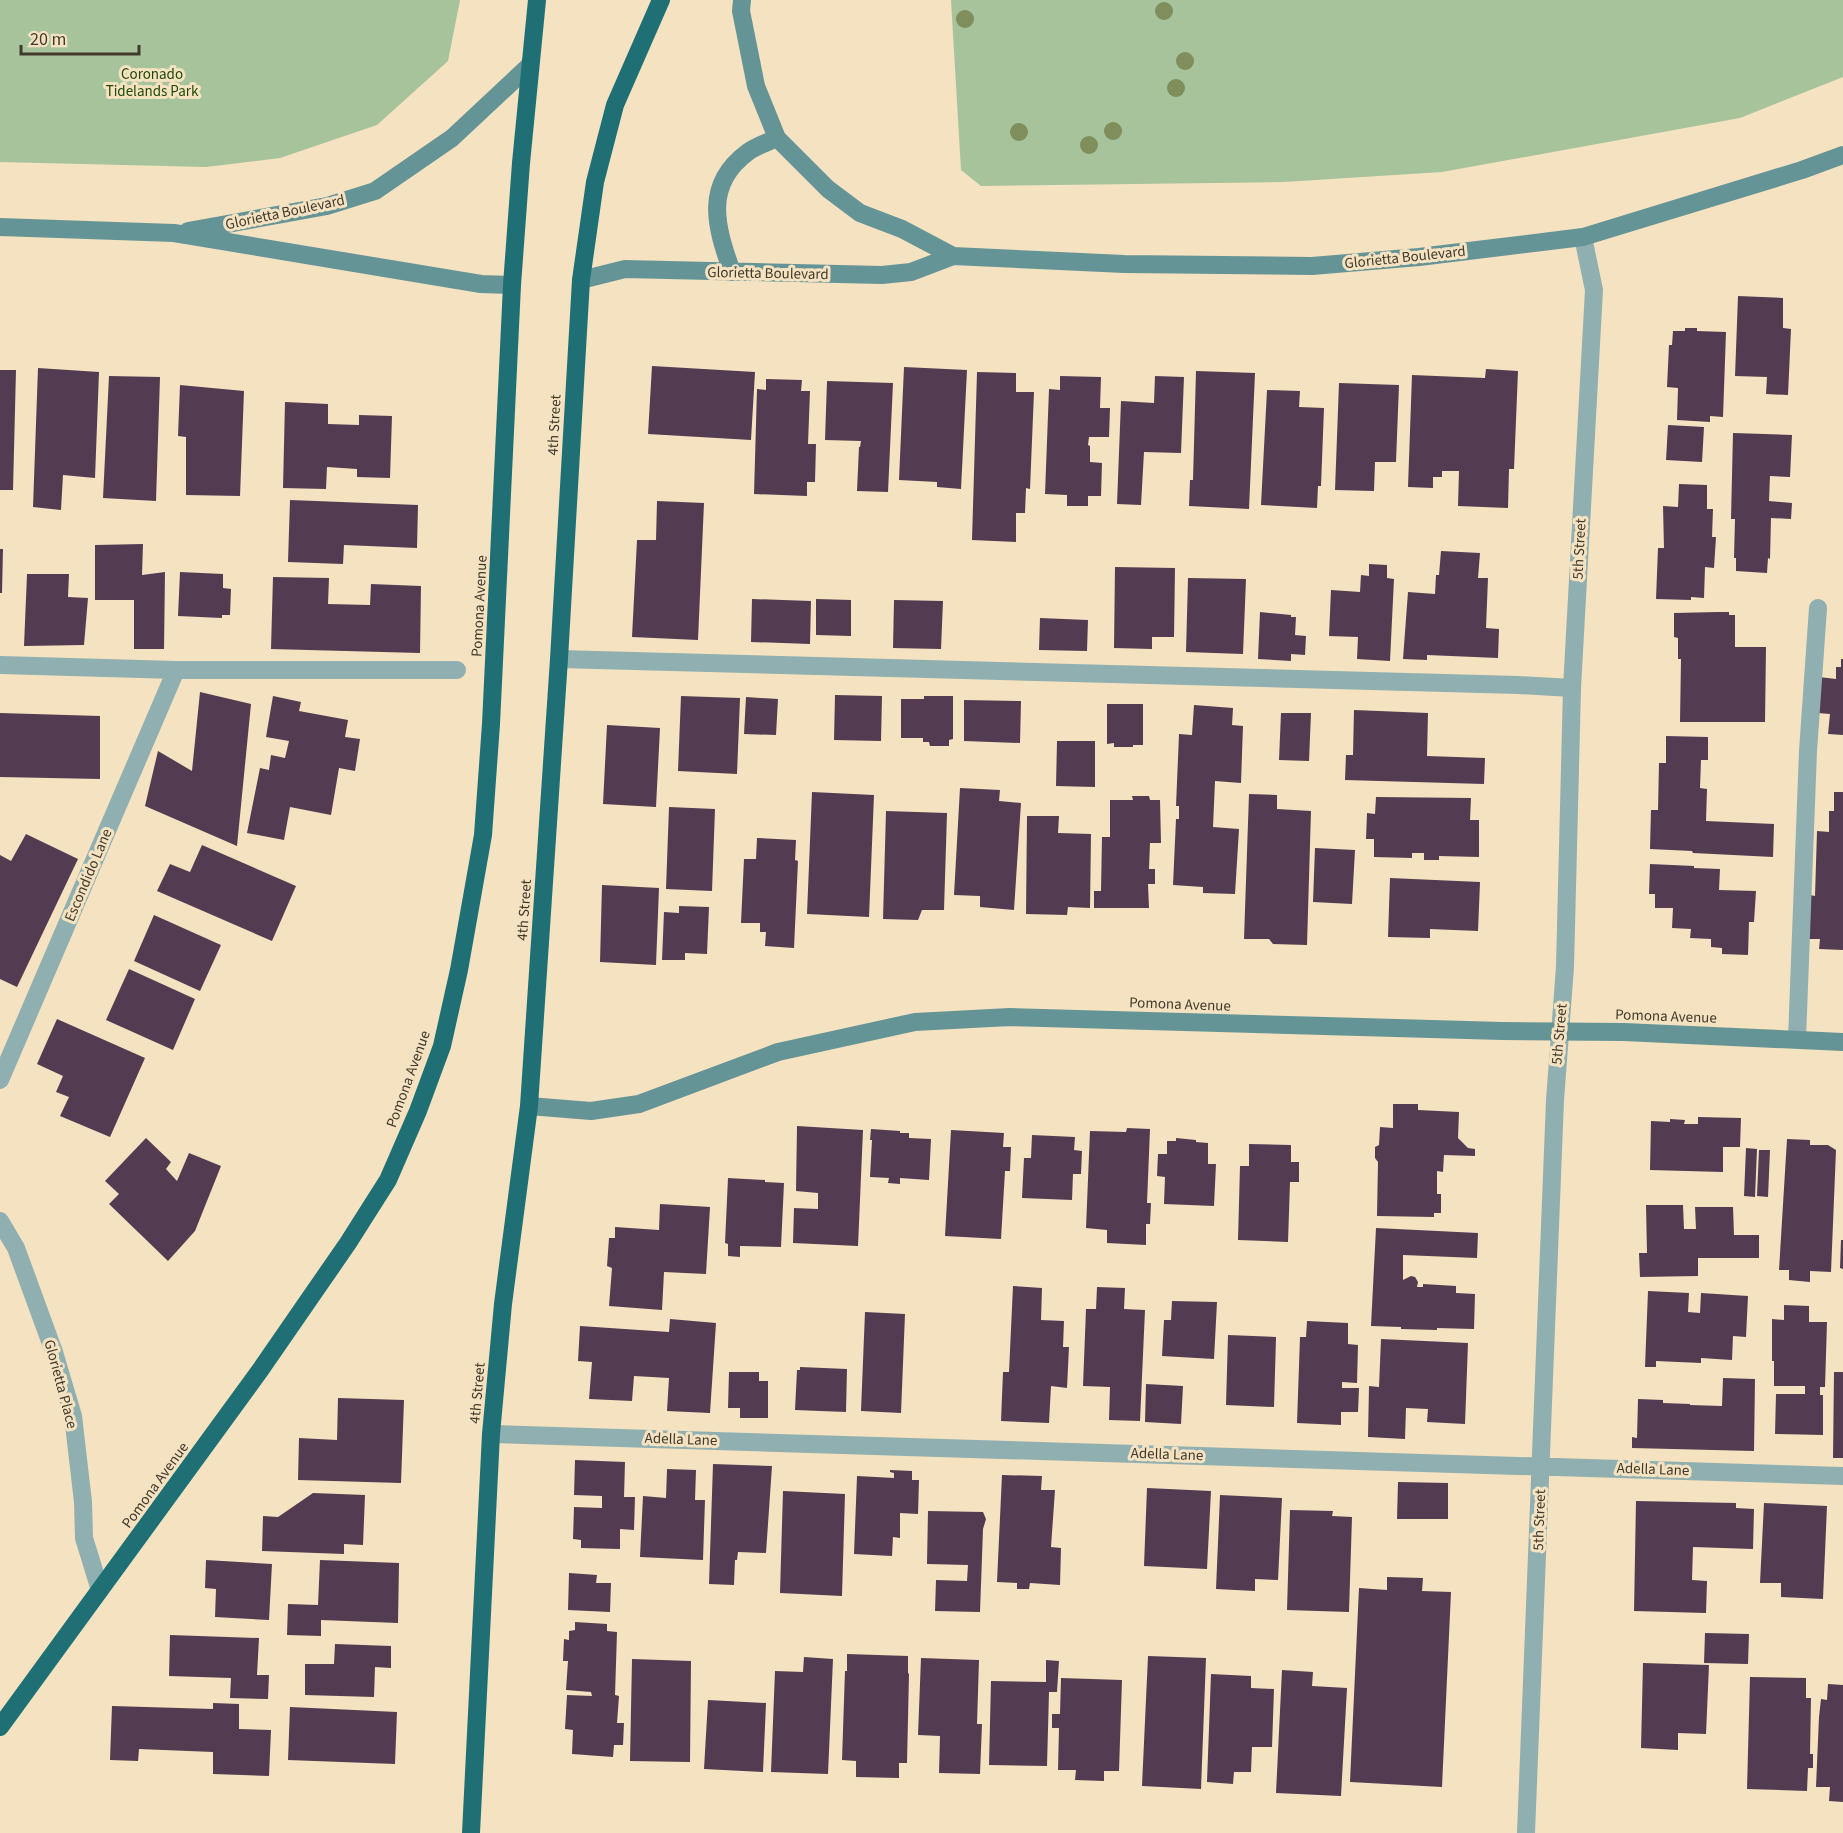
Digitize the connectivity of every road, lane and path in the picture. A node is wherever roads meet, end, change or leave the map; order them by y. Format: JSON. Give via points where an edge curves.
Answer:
{"nodes":[{"id":1,"x":537,"y":0,"type":"edge"},
{"id":2,"x":660,"y":0,"type":"edge"},
{"id":3,"x":742,"y":0,"type":"edge"},
{"id":4,"x":530,"y":65,"type":"junction"},
{"id":5,"x":777,"y":138,"type":"junction"},
{"id":6,"x":1843,"y":155,"type":"edge"},
{"id":7,"x":0,"y":226,"type":"edge"},
{"id":8,"x":174,"y":233,"type":"junction"},
{"id":9,"x":1583,"y":237,"type":"junction"},
{"id":10,"x":953,"y":256,"type":"junction"},
{"id":11,"x":732,"y":272,"type":"junction"},
{"id":12,"x":581,"y":280,"type":"junction"},
{"id":13,"x":512,"y":285,"type":"junction"},
{"id":14,"x":1818,"y":608,"type":"dead end"},
{"id":15,"x":559,"y":660,"type":"junction"},
{"id":16,"x":0,"y":665,"type":"edge"},
{"id":17,"x":176,"y":670,"type":"junction"},
{"id":18,"x":457,"y":670,"type":"dead end"},
{"id":19,"x":1572,"y":688,"type":"junction"},
{"id":20,"x":1559,"y":1032,"type":"junction"},
{"id":21,"x":1797,"y":1040,"type":"junction"},
{"id":22,"x":1843,"y":1042,"type":"edge"},
{"id":23,"x":0,"y":1080,"type":"edge"},
{"id":24,"x":529,"y":1106,"type":"junction"},
{"id":25,"x":0,"y":1221,"type":"edge"},
{"id":26,"x":491,"y":1434,"type":"junction"},
{"id":27,"x":1542,"y":1467,"type":"junction"},
{"id":28,"x":1843,"y":1476,"type":"edge"},
{"id":29,"x":100,"y":1590,"type":"junction"},
{"id":30,"x":0,"y":1727,"type":"edge"},
{"id":31,"x":471,"y":1833,"type":"edge"},
{"id":32,"x":1526,"y":1833,"type":"edge"}],
"edges":[{"from":1,"to":4,"type":"highway"},
{"from":2,"to":12,"type":"highway","name":"4th Street","via":[[615,105],[595,182]]},
{"from":3,"to":5,"type":"street","name":"Glorietta Boulevard","via":[[756,86]]},
{"from":4,"to":8,"type":"street","name":"Glorietta Boulevard","via":[[452,138],[375,191],[327,206]]},
{"from":4,"to":13,"type":"highway"},
{"from":5,"to":10,"type":"street","name":"Glorietta Boulevard","via":[[828,189],[860,213],[902,229]]},
{"from":5,"to":11,"type":"street","via":[[748,152],[725,173],[716,206]]},
{"from":6,"to":9,"type":"street","name":"Glorietta Boulevard"},
{"from":7,"to":8,"type":"street","name":"Glorietta Boulevard"},
{"from":8,"to":13,"type":"street","name":"Glorietta Boulevard","via":[[481,284]]},
{"from":9,"to":10,"type":"street","name":"Glorietta Boulevard","via":[[1312,266],[1124,264]]},
{"from":9,"to":19,"type":"street","name":"5th Street","via":[[1593,290]]},
{"from":10,"to":11,"type":"street","name":"Glorietta Boulevard","via":[[910,272],[882,275]]},
{"from":11,"to":12,"type":"street","name":"Glorietta Boulevard","via":[[625,270]]},
{"from":12,"to":15,"type":"highway","name":"4th Street"},
{"from":13,"to":29,"type":"highway","name":"Pomona Avenue","via":[[483,835],[442,1046],[388,1180],[268,1360]]},
{"from":14,"to":21,"type":"street","via":[[1808,751]]},
{"from":15,"to":19,"type":"street"},
{"from":15,"to":24,"type":"highway","name":"4th Street"},
{"from":16,"to":17,"type":"street"},
{"from":17,"to":18,"type":"street"},
{"from":17,"to":23,"type":"street","name":"Escondido Lane"},
{"from":19,"to":20,"type":"street","name":"5th Street","via":[[1565,967]]},
{"from":20,"to":21,"type":"street","name":"Pomona Avenue"},
{"from":20,"to":24,"type":"street","name":"Pomona Avenue","via":[[1010,1017],[915,1022],[778,1052],[639,1104],[591,1112]]},
{"from":20,"to":27,"type":"street","name":"5th Street"},
{"from":21,"to":22,"type":"street","name":"Pomona Avenue"},
{"from":24,"to":26,"type":"highway","name":"4th Street","via":[[503,1304]]},
{"from":25,"to":29,"type":"street","name":"Glorietta Place","via":[[16,1248],[73,1416],[84,1538]]},
{"from":26,"to":27,"type":"street","name":"Adella Lane"},
{"from":26,"to":31,"type":"highway","name":"4th Street"},
{"from":27,"to":28,"type":"street","name":"Adella Lane"},
{"from":27,"to":32,"type":"street","name":"5th Street"},
{"from":29,"to":30,"type":"highway","name":"Pomona Avenue"}]}
